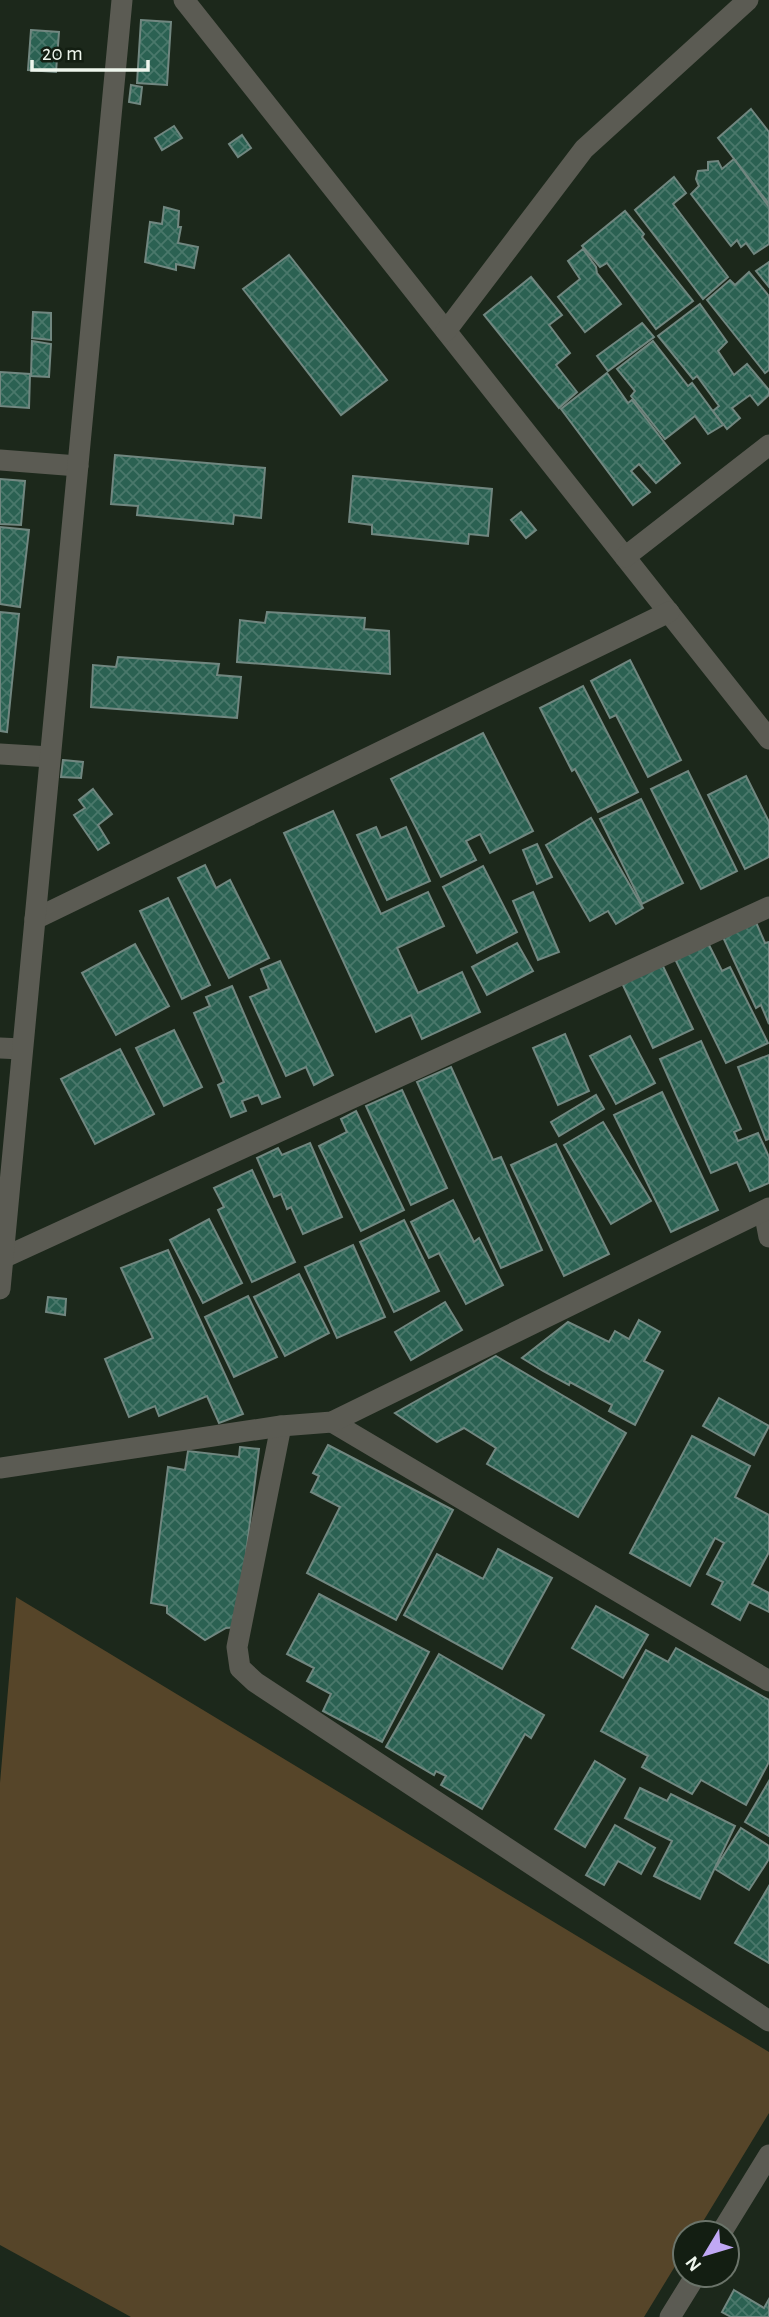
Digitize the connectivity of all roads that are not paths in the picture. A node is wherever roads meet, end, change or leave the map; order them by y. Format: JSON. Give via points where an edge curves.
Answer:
{"nodes":[{"id":1,"x":122,"y":0,"type":"edge"},
{"id":2,"x":184,"y":0,"type":"edge"},
{"id":3,"x":748,"y":0,"type":"edge"},
{"id":4,"x":446,"y":331,"type":"junction"},
{"id":5,"x":769,"y":444,"type":"edge"},
{"id":6,"x":0,"y":460,"type":"edge"},
{"id":7,"x":78,"y":466,"type":"junction"},
{"id":8,"x":625,"y":557,"type":"junction"},
{"id":9,"x":669,"y":612,"type":"junction"},
{"id":10,"x":769,"y":739,"type":"edge"},
{"id":11,"x":0,"y":754,"type":"edge"},
{"id":12,"x":50,"y":757,"type":"junction"},
{"id":13,"x":769,"y":907,"type":"edge"},
{"id":14,"x":35,"y":919,"type":"junction"},
{"id":15,"x":0,"y":1048,"type":"edge"},
{"id":16,"x":22,"y":1049,"type":"junction"},
{"id":17,"x":766,"y":1210,"type":"edge"},
{"id":18,"x":769,"y":1237,"type":"edge"},
{"id":19,"x":3,"y":1258,"type":"junction"},
{"id":20,"x":0,"y":1289,"type":"edge"},
{"id":21,"x":332,"y":1422,"type":"junction"},
{"id":22,"x":281,"y":1426,"type":"junction"},
{"id":23,"x":0,"y":1468,"type":"edge"},
{"id":24,"x":769,"y":1681,"type":"edge"},
{"id":25,"x":769,"y":2021,"type":"edge"},
{"id":26,"x":769,"y":2155,"type":"edge"},
{"id":27,"x":730,"y":2219,"type":"edge"},
{"id":28,"x":687,"y":2289,"type":"edge"},
{"id":29,"x":670,"y":2317,"type":"edge"}],
"edges":[{"from":1,"to":7,"type":"street"},
{"from":2,"to":4,"type":"street"},
{"from":3,"to":4,"type":"street","via":[[584,149]]},
{"from":4,"to":8,"type":"street"},
{"from":5,"to":8,"type":"street"},
{"from":6,"to":7,"type":"street"},
{"from":7,"to":12,"type":"street"},
{"from":8,"to":9,"type":"street"},
{"from":9,"to":10,"type":"street"},
{"from":9,"to":14,"type":"street"},
{"from":11,"to":12,"type":"street"},
{"from":12,"to":14,"type":"street"},
{"from":13,"to":19,"type":"street"},
{"from":14,"to":16,"type":"street"},
{"from":15,"to":16,"type":"street"},
{"from":16,"to":19,"type":"street"},
{"from":17,"to":18,"type":"street"},
{"from":17,"to":21,"type":"street"},
{"from":19,"to":20,"type":"street"},
{"from":21,"to":22,"type":"street"},
{"from":21,"to":24,"type":"street"},
{"from":22,"to":23,"type":"street"},
{"from":22,"to":25,"type":"street","via":[[237,1647],[240,1668]]},
{"from":26,"to":27,"type":"street"},
{"from":28,"to":29,"type":"street"}]}
